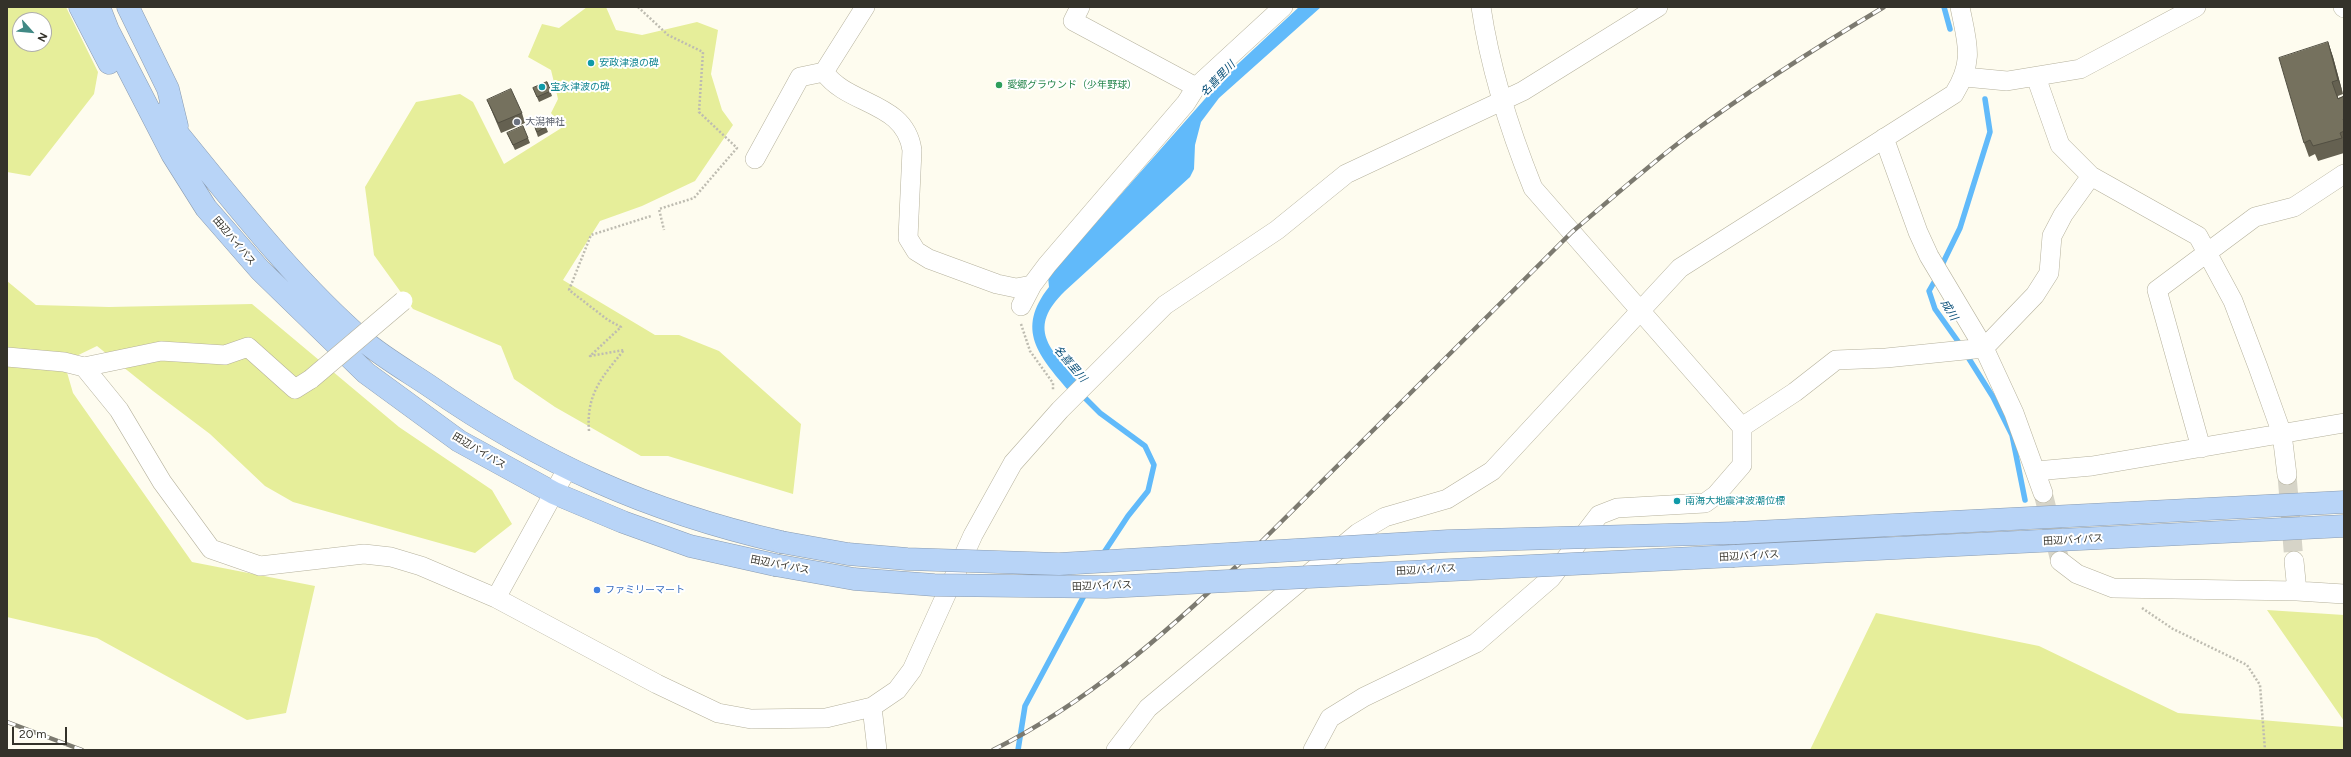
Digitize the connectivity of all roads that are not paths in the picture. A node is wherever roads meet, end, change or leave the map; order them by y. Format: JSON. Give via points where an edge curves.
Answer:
{"nodes":[{"id":1,"x":80,"y":7,"type":"edge"},
{"id":2,"x":99,"y":7,"type":"edge"},
{"id":3,"x":113,"y":7,"type":"edge"},
{"id":4,"x":128,"y":7,"type":"edge"},
{"id":5,"x":865,"y":7,"type":"edge"},
{"id":6,"x":1080,"y":7,"type":"edge"},
{"id":7,"x":1283,"y":7,"type":"edge"},
{"id":8,"x":1481,"y":7,"type":"edge"},
{"id":9,"x":1658,"y":7,"type":"edge"},
{"id":10,"x":1960,"y":7,"type":"edge"},
{"id":11,"x":2196,"y":7,"type":"edge"},
{"id":12,"x":824,"y":72,"type":"junction"},
{"id":13,"x":1965,"y":77,"type":"junction"},
{"id":14,"x":2036,"y":77,"type":"junction"},
{"id":15,"x":1196,"y":87,"type":"junction"},
{"id":16,"x":1504,"y":101,"type":"junction"},
{"id":17,"x":179,"y":135,"type":"junction"},
{"id":18,"x":1884,"y":138,"type":"junction"},
{"id":19,"x":755,"y":159,"type":"dead end"},
{"id":20,"x":2344,"y":174,"type":"edge"},
{"id":21,"x":2091,"y":176,"type":"junction"},
{"id":22,"x":206,"y":208,"type":"junction"},
{"id":23,"x":2207,"y":253,"type":"junction"},
{"id":24,"x":1032,"y":285,"type":"junction"},
{"id":25,"x":403,"y":301,"type":"dead end"},
{"id":26,"x":1021,"y":306,"type":"road end"},
{"id":27,"x":1641,"y":312,"type":"junction"},
{"id":28,"x":1984,"y":348,"type":"junction"},
{"id":29,"x":7,"y":357,"type":"edge"},
{"id":30,"x":84,"y":367,"type":"junction"},
{"id":31,"x":2344,"y":423,"type":"edge"},
{"id":32,"x":1742,"y":427,"type":"junction"},
{"id":33,"x":2282,"y":434,"type":"junction"},
{"id":34,"x":2202,"y":448,"type":"junction"},
{"id":35,"x":567,"y":469,"type":"junction"},
{"id":36,"x":2036,"y":471,"type":"junction"},
{"id":37,"x":2287,"y":475,"type":"tunnel mouth"},
{"id":38,"x":554,"y":493,"type":"junction"},
{"id":39,"x":2043,"y":493,"type":"tunnel mouth"},
{"id":40,"x":2344,"y":502,"type":"edge"},
{"id":41,"x":2344,"y":526,"type":"edge"},
{"id":42,"x":2060,"y":561,"type":"tunnel mouth"},
{"id":43,"x":2294,"y":561,"type":"tunnel mouth"},
{"id":44,"x":2297,"y":591,"type":"junction"},
{"id":45,"x":2344,"y":594,"type":"edge"},
{"id":46,"x":496,"y":598,"type":"junction"},
{"id":47,"x":872,"y":707,"type":"junction"},
{"id":48,"x":877,"y":750,"type":"edge"},
{"id":49,"x":1116,"y":750,"type":"edge"},
{"id":50,"x":1313,"y":750,"type":"edge"}],
"edges":[{"from":1,"to":22,"type":"highway","via":[[129,100],[169,161]]},
{"from":2,"to":22,"type":"highway","name":"田辺バイパス","via":[[108,30],[172,154]]},
{"from":3,"to":17,"type":"highway","via":[[136,58]]},
{"from":4,"to":17,"type":"highway","via":[[168,89]]},
{"from":5,"to":12,"type":"street"},
{"from":6,"to":15,"type":"street","via":[[1073,21]]},
{"from":7,"to":15,"type":"street"},
{"from":8,"to":16,"type":"street","via":[[1485,32]]},
{"from":9,"to":16,"type":"street"},
{"from":10,"to":13,"type":"street","via":[[1969,52]]},
{"from":11,"to":14,"type":"street","via":[[2080,69]]},
{"from":12,"to":19,"type":"street","via":[[800,76]]},
{"from":12,"to":24,"type":"street","via":[[841,88],[894,117],[910,137],[912,150],[908,238],[916,251],[929,259],[997,284],[1016,288]]},
{"from":13,"to":14,"type":"street","via":[[2007,80]]},
{"from":13,"to":18,"type":"street","via":[[1954,94]]},
{"from":14,"to":21,"type":"street","via":[[2060,144]]},
{"from":15,"to":24,"type":"street","via":[[1186,103]]},
{"from":16,"to":27,"type":"street","via":[[1518,151],[1533,188]]},
{"from":16,"to":47,"type":"street","via":[[1346,174],[1277,230],[1165,305],[1062,408],[1013,463],[974,535],[912,670],[897,690]]},
{"from":17,"to":35,"type":"highway","via":[[289,268],[364,341],[479,420]]},
{"from":18,"to":27,"type":"street","via":[[1680,268]]},
{"from":18,"to":28,"type":"street","via":[[1929,256]]},
{"from":20,"to":23,"type":"street","via":[[2294,208],[2255,217]]},
{"from":21,"to":23,"type":"street","via":[[2198,236]]},
{"from":21,"to":28,"type":"street","via":[[2063,215],[2052,236],[2049,273],[2035,295]]},
{"from":22,"to":38,"type":"highway","name":"田辺バイパス","via":[[260,270],[366,373],[459,441]]},
{"from":23,"to":33,"type":"street","via":[[2233,301]]},
{"from":23,"to":34,"type":"street","via":[[2157,290]]},
{"from":24,"to":26,"type":"street"},
{"from":25,"to":30,"type":"street","bridge":true,"via":[[311,379],[295,389],[248,347],[225,355],[160,351]]},
{"from":27,"to":32,"type":"street"},
{"from":27,"to":49,"type":"street","via":[[1492,471],[1447,499],[1385,517],[1358,533],[1148,708]]},
{"from":28,"to":32,"type":"street","via":[[1886,358],[1836,360],[1795,392]]},
{"from":28,"to":36,"type":"street","via":[[2014,413]]},
{"from":29,"to":30,"type":"street","via":[[64,362]]},
{"from":30,"to":46,"type":"street","via":[[119,410],[162,482],[211,549],[260,566],[364,554],[391,557],[421,566]]},
{"from":31,"to":33,"type":"street"},
{"from":32,"to":50,"type":"street","via":[[1742,465],[1705,503],[1617,508],[1599,515],[1551,578],[1476,643],[1364,697],[1330,718]]},
{"from":33,"to":34,"type":"street"},
{"from":33,"to":37,"type":"street"},
{"from":34,"to":36,"type":"street","via":[[2092,466]]},
{"from":35,"to":38,"type":"street"},
{"from":35,"to":40,"type":"highway","bridge":true,"via":[[610,489],[671,512],[781,542],[848,554],[907,560],[1059,564],[1448,541],[1736,533]]},
{"from":36,"to":39,"type":"street"},
{"from":38,"to":41,"type":"highway","name":"田辺バイパス","bridge":true,"via":[[690,546],[854,579],[934,585],[1098,587]]},
{"from":38,"to":46,"type":"street"},
{"from":42,"to":44,"type":"street","via":[[2077,574],[2113,588]]},
{"from":43,"to":44,"type":"street"},
{"from":44,"to":45,"type":"street"},
{"from":46,"to":47,"type":"street","via":[[657,684],[718,713],[751,719],[826,718]]},
{"from":47,"to":48,"type":"street"}]}
